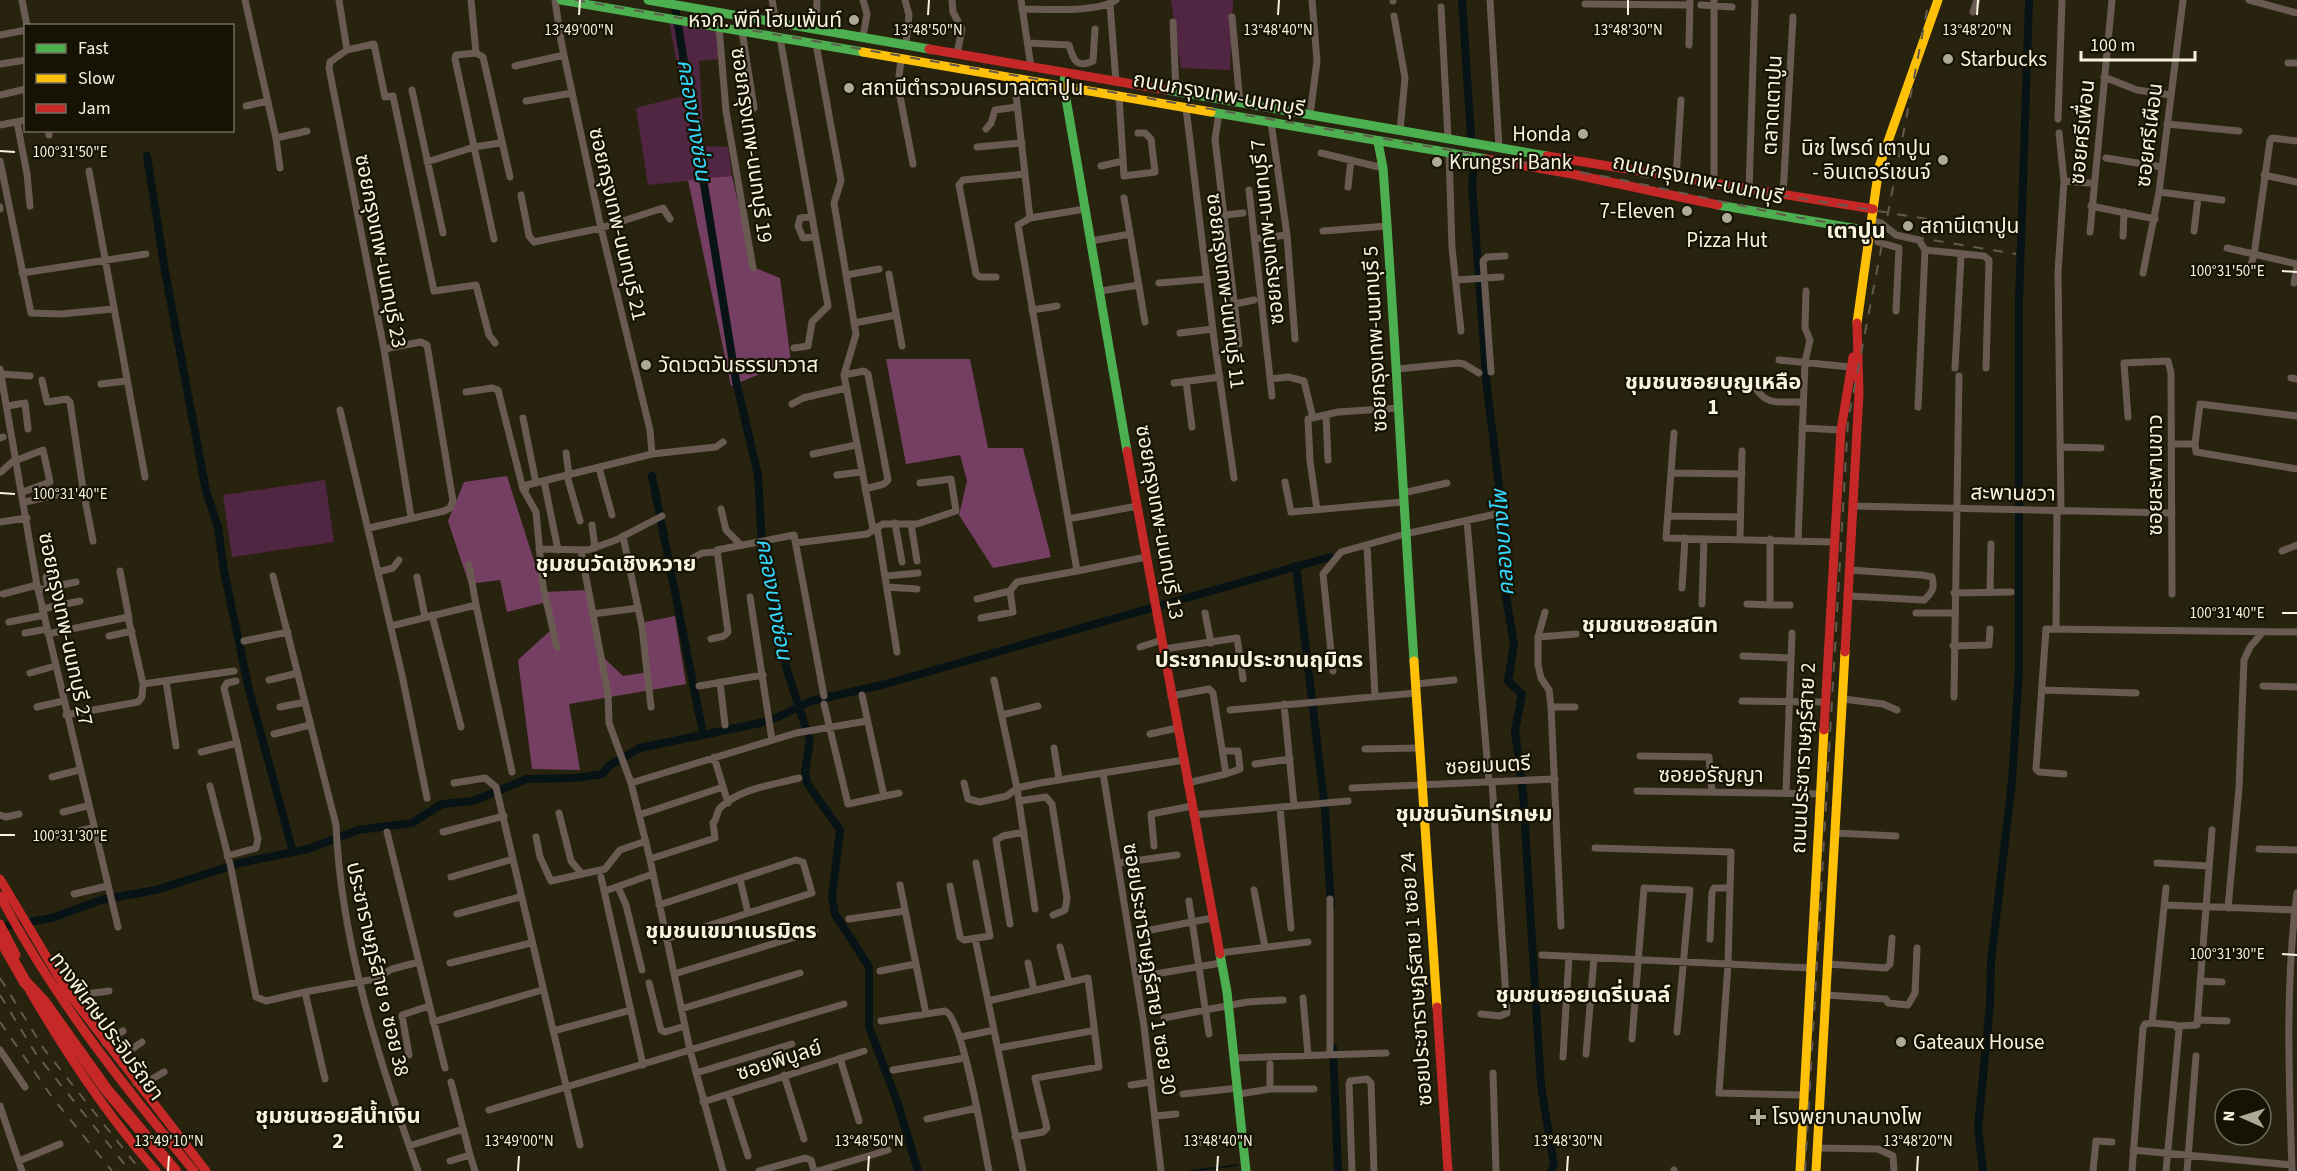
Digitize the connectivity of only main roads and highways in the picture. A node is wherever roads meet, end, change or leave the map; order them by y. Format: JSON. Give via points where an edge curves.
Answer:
{"nodes":[{"id":1,"x":561,"y":0,"type":"edge"},
{"id":2,"x":648,"y":0,"type":"edge"},
{"id":3,"x":1938,"y":0,"type":"edge"},
{"id":4,"x":816,"y":30,"type":"junction"},
{"id":5,"x":816,"y":45,"type":"junction"},
{"id":6,"x":1065,"y":73,"type":"junction"},
{"id":7,"x":1064,"y":87,"type":"junction"},
{"id":8,"x":1448,"y":138,"type":"junction"},
{"id":9,"x":1378,"y":142,"type":"junction"},
{"id":10,"x":1447,"y":152,"type":"junction"},
{"id":11,"x":1873,"y":209,"type":"junction"},
{"id":12,"x":1873,"y":226,"type":"junction"},
{"id":13,"x":1855,"y":349,"type":"junction"},
{"id":14,"x":1405,"y":534,"type":"joint"},
{"id":15,"x":1833,"y":569,"type":"junction"},
{"id":16,"x":1850,"y":570,"type":"junction"},
{"id":17,"x":1817,"y":869,"type":"junction"},
{"id":18,"x":1833,"y":869,"type":"junction"},
{"id":19,"x":0,"y":879,"type":"edge"},
{"id":20,"x":3,"y":894,"type":"edge"},
{"id":21,"x":0,"y":924,"type":"edge"},
{"id":22,"x":0,"y":938,"type":"edge"},
{"id":23,"x":25,"y":982,"type":"junction"},
{"id":24,"x":1804,"y":1095,"type":"junction"},
{"id":25,"x":1821,"y":1096,"type":"junction"},
{"id":26,"x":156,"y":1171,"type":"edge"},
{"id":27,"x":174,"y":1171,"type":"edge"},
{"id":28,"x":181,"y":1171,"type":"edge"},
{"id":29,"x":194,"y":1171,"type":"edge"},
{"id":30,"x":206,"y":1171,"type":"edge"},
{"id":31,"x":1246,"y":1171,"type":"edge"},
{"id":32,"x":1448,"y":1171,"type":"edge"},
{"id":33,"x":1800,"y":1171,"type":"edge"},
{"id":34,"x":1816,"y":1171,"type":"edge"}],
"edges":[{"from":1,"to":5,"type":"main road","name":"ถนนกรุงเทพ-นนทบุรี"},
{"from":2,"to":4,"type":"main road","name":"ถนนกรุงเทพ-นนทบุรี"},
{"from":3,"to":11,"type":"main road","name":"ถนนประชาราษฎร์สาย 2","via":[[1886,140]]},
{"from":4,"to":5,"type":"main road"},
{"from":4,"to":6,"type":"main road","name":"ถนนกรุงเทพ-นนทบุรี"},
{"from":5,"to":7,"type":"main road","name":"ถนนกรุงเทพ-นนทบุรี"},
{"from":6,"to":7,"type":"main road","name":"ซอยกรุงเทพ-นนทบุรี 13"},
{"from":6,"to":8,"type":"main road","name":"ถนนกรุงเทพ-นนทบุรี"},
{"from":7,"to":9,"type":"main road","name":"ถนนกรุงเทพ-นนทบุรี"},
{"from":7,"to":31,"type":"main road","name":"ซอยกรุงเทพ-นนทบุรี 13","via":[[1229,1007]]},
{"from":8,"to":10,"type":"main road"},
{"from":8,"to":11,"type":"main road","name":"ถนนกรุงเทพ-นนทบุรี"},
{"from":9,"to":10,"type":"main road","name":"ถนนกรุงเทพ-นนทบุรี"},
{"from":9,"to":14,"type":"main road","name":"ซอยกรุงเทพ-นนทบุรี 5","via":[[1398,369]]},
{"from":10,"to":12,"type":"main road","name":"ถนนกรุงเทพ-นนทบุรี","via":[[1634,185],[1765,215]]},
{"from":11,"to":12,"type":"main road","name":"ถนนประชาราษฎร์สาย 2"},
{"from":12,"to":13,"type":"main road","name":"ถนนประชาราษฎร์สาย 2"},
{"from":13,"to":15,"type":"main road","name":"ถนนประชาราษฎร์สาย 2","via":[[1841,430]]},
{"from":13,"to":16,"type":"main road","name":"ถนนประชาราษฎร์สาย 2","via":[[1859,393]]},
{"from":14,"to":32,"type":"main road","name":"ซอยประชาราษฎร์สาย 1 ซอย 24"},
{"from":15,"to":16,"type":"main road"},
{"from":15,"to":17,"type":"main road","name":"ถนนประชาราษฎร์สาย 2"},
{"from":16,"to":18,"type":"main road","name":"ถนนประชาราษฎร์สาย 2"},
{"from":17,"to":18,"type":"main road"},
{"from":17,"to":24,"type":"main road","name":"ถนนประชาราษฎร์สาย 2"},
{"from":18,"to":25,"type":"main road","name":"ถนนประชาราษฎร์สาย 2"},
{"from":19,"to":20,"type":"main road"},
{"from":20,"to":29,"type":"main road","name":"ทางพิเศษประจิมรัถยา","via":[[22,940],[63,1006]]},
{"from":20,"to":30,"type":"main road","via":[[105,1043]]},
{"from":21,"to":28,"type":"main road","via":[[50,1013]]},
{"from":22,"to":23,"type":"main road","name":"ทางพิเศษประจิมรัถยา","bridge":true},
{"from":23,"to":26,"type":"main road","bridge":true,"via":[[65,1052],[118,1127]]},
{"from":23,"to":27,"type":"main road","name":"ทางพิเศษประจิมรัถยา","bridge":true},
{"from":24,"to":25,"type":"main road"},
{"from":24,"to":33,"type":"main road","name":"ถนนประชาราษฎร์สาย 2"},
{"from":25,"to":34,"type":"main road","name":"ถนนประชาราษฎร์สาย 2"}]}
